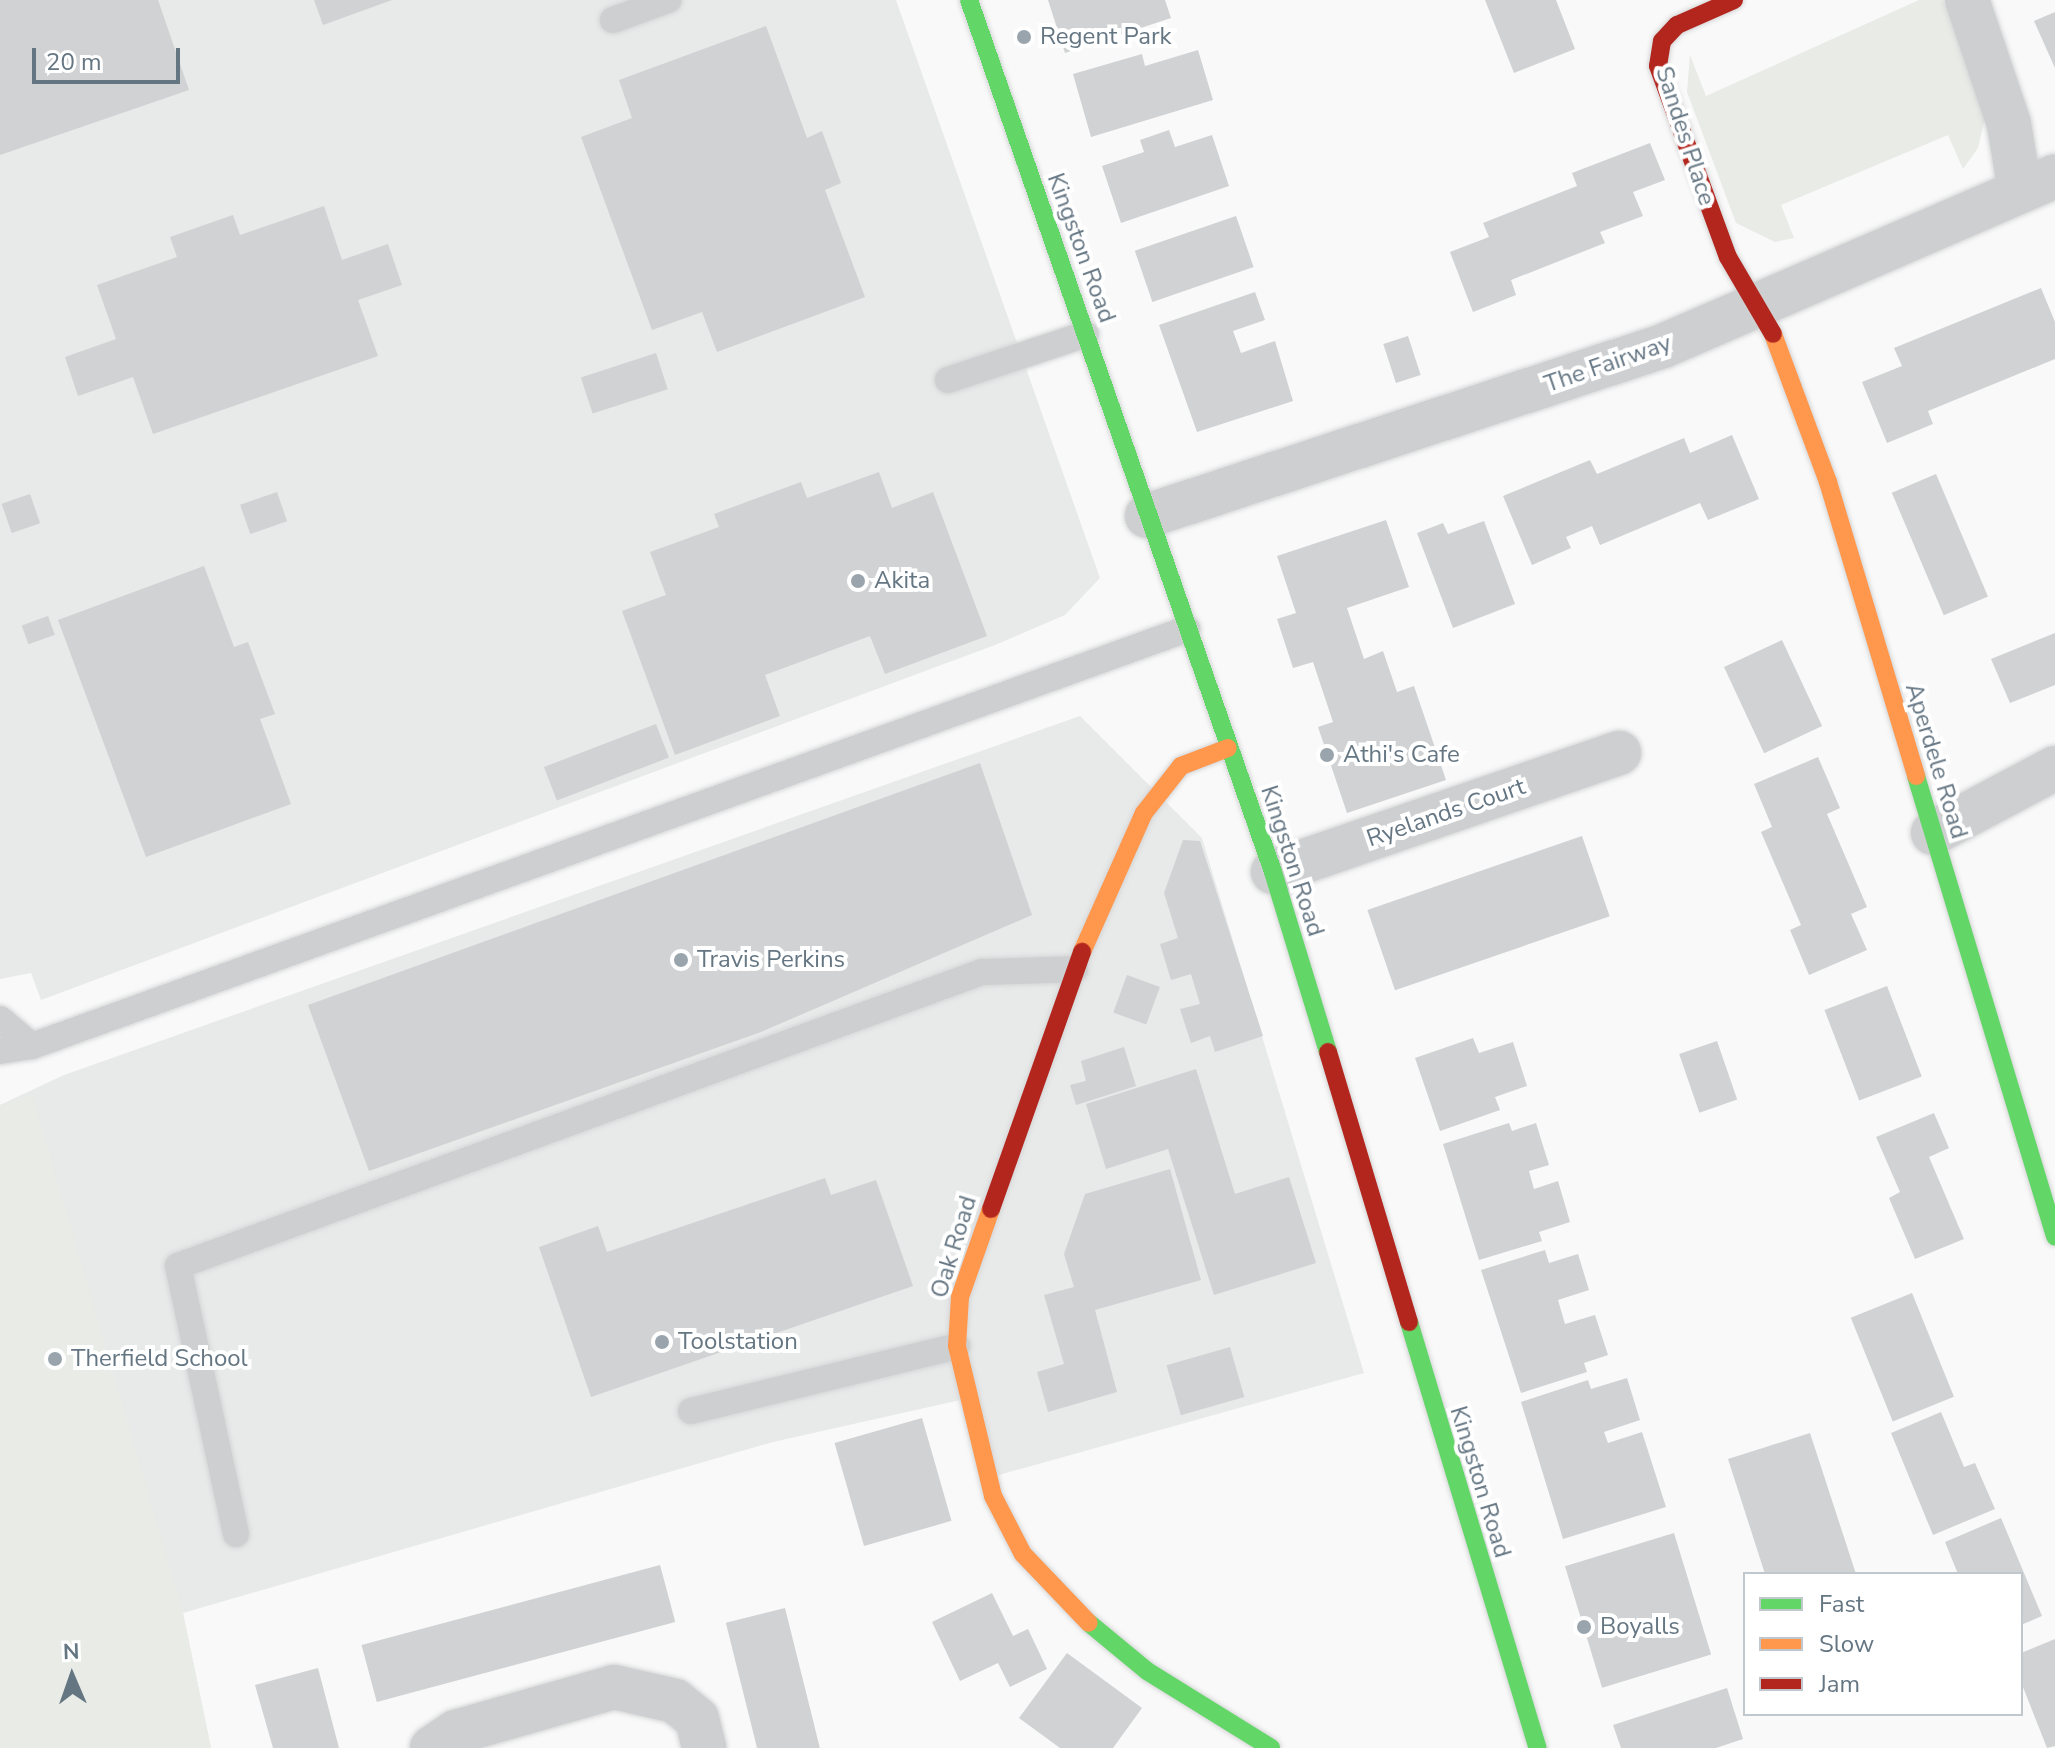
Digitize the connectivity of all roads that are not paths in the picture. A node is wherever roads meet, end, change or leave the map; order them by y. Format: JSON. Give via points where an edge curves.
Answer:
{"nodes":[{"id":1,"x":668,"y":0,"type":"edge"},
{"id":2,"x":969,"y":0,"type":"edge"},
{"id":3,"x":1734,"y":0,"type":"edge"},
{"id":4,"x":1967,"y":0,"type":"edge"},
{"id":5,"x":613,"y":20,"type":"dead end"},
{"id":6,"x":2037,"y":184,"type":"edge"},
{"id":7,"x":1755,"y":305,"type":"junction"},
{"id":8,"x":1086,"y":334,"type":"junction"},
{"id":9,"x":948,"y":380,"type":"dead end"},
{"id":10,"x":1147,"y":516,"type":"junction"},
{"id":11,"x":1187,"y":629,"type":"junction"},
{"id":12,"x":1228,"y":748,"type":"junction"},
{"id":13,"x":1619,"y":753,"type":"dead end"},
{"id":14,"x":2055,"y":768,"type":"edge"},
{"id":15,"x":1933,"y":833,"type":"junction"},
{"id":16,"x":1273,"y":872,"type":"junction"},
{"id":17,"x":1075,"y":969,"type":"junction"},
{"id":18,"x":0,"y":1019,"type":"edge"},
{"id":19,"x":32,"y":1046,"type":"junction"},
{"id":20,"x":0,"y":1051,"type":"edge"},
{"id":21,"x":2055,"y":1237,"type":"edge"},
{"id":22,"x":957,"y":1346,"type":"junction"},
{"id":23,"x":691,"y":1411,"type":"dead end"},
{"id":24,"x":236,"y":1534,"type":"dead end"},
{"id":25,"x":432,"y":1748,"type":"edge"},
{"id":26,"x":704,"y":1748,"type":"edge"},
{"id":27,"x":1271,"y":1748,"type":"edge"},
{"id":28,"x":1538,"y":1748,"type":"edge"}],
"edges":[{"from":1,"to":5,"type":"lane"},
{"from":2,"to":8,"type":"street","name":"Kingston Road"},
{"from":3,"to":7,"type":"street","name":"Sandes Place","via":[[1677,25],[1662,41],[1658,66],[1728,257]]},
{"from":4,"to":6,"type":"street","via":[[2009,124]]},
{"from":6,"to":7,"type":"street","name":"The Fairway"},
{"from":7,"to":10,"type":"street","name":"The Fairway","via":[[1648,351]]},
{"from":7,"to":15,"type":"street","name":"Aperdele Road","via":[[1784,359],[1828,482]]},
{"from":8,"to":9,"type":"lane"},
{"from":8,"to":10,"type":"street","name":"Kingston Road"},
{"from":10,"to":11,"type":"street","name":"Kingston Road"},
{"from":11,"to":12,"type":"street","name":"Kingston Road"},
{"from":11,"to":19,"type":"lane"},
{"from":12,"to":16,"type":"street","name":"Kingston Road"},
{"from":12,"to":17,"type":"street","name":"Oak Road","via":[[1181,766],[1151,799]]},
{"from":13,"to":16,"type":"street","name":"Ryelands Court"},
{"from":14,"to":15,"type":"street"},
{"from":15,"to":21,"type":"street","name":"Aperdele Road"},
{"from":16,"to":28,"type":"street","name":"Kingston Road"},
{"from":17,"to":22,"type":"street","name":"Oak Road","via":[[960,1297]]},
{"from":17,"to":24,"type":"lane","via":[[982,972],[178,1266]]},
{"from":18,"to":19,"type":"lane"},
{"from":19,"to":20,"type":"lane"},
{"from":22,"to":23,"type":"lane"},
{"from":22,"to":27,"type":"street","name":"Oak Road","via":[[993,1496],[1023,1554],[1075,1612],[1147,1671]]},
{"from":25,"to":26,"type":"street","via":[[456,1732],[614,1687],[675,1701],[697,1719]]}]}
